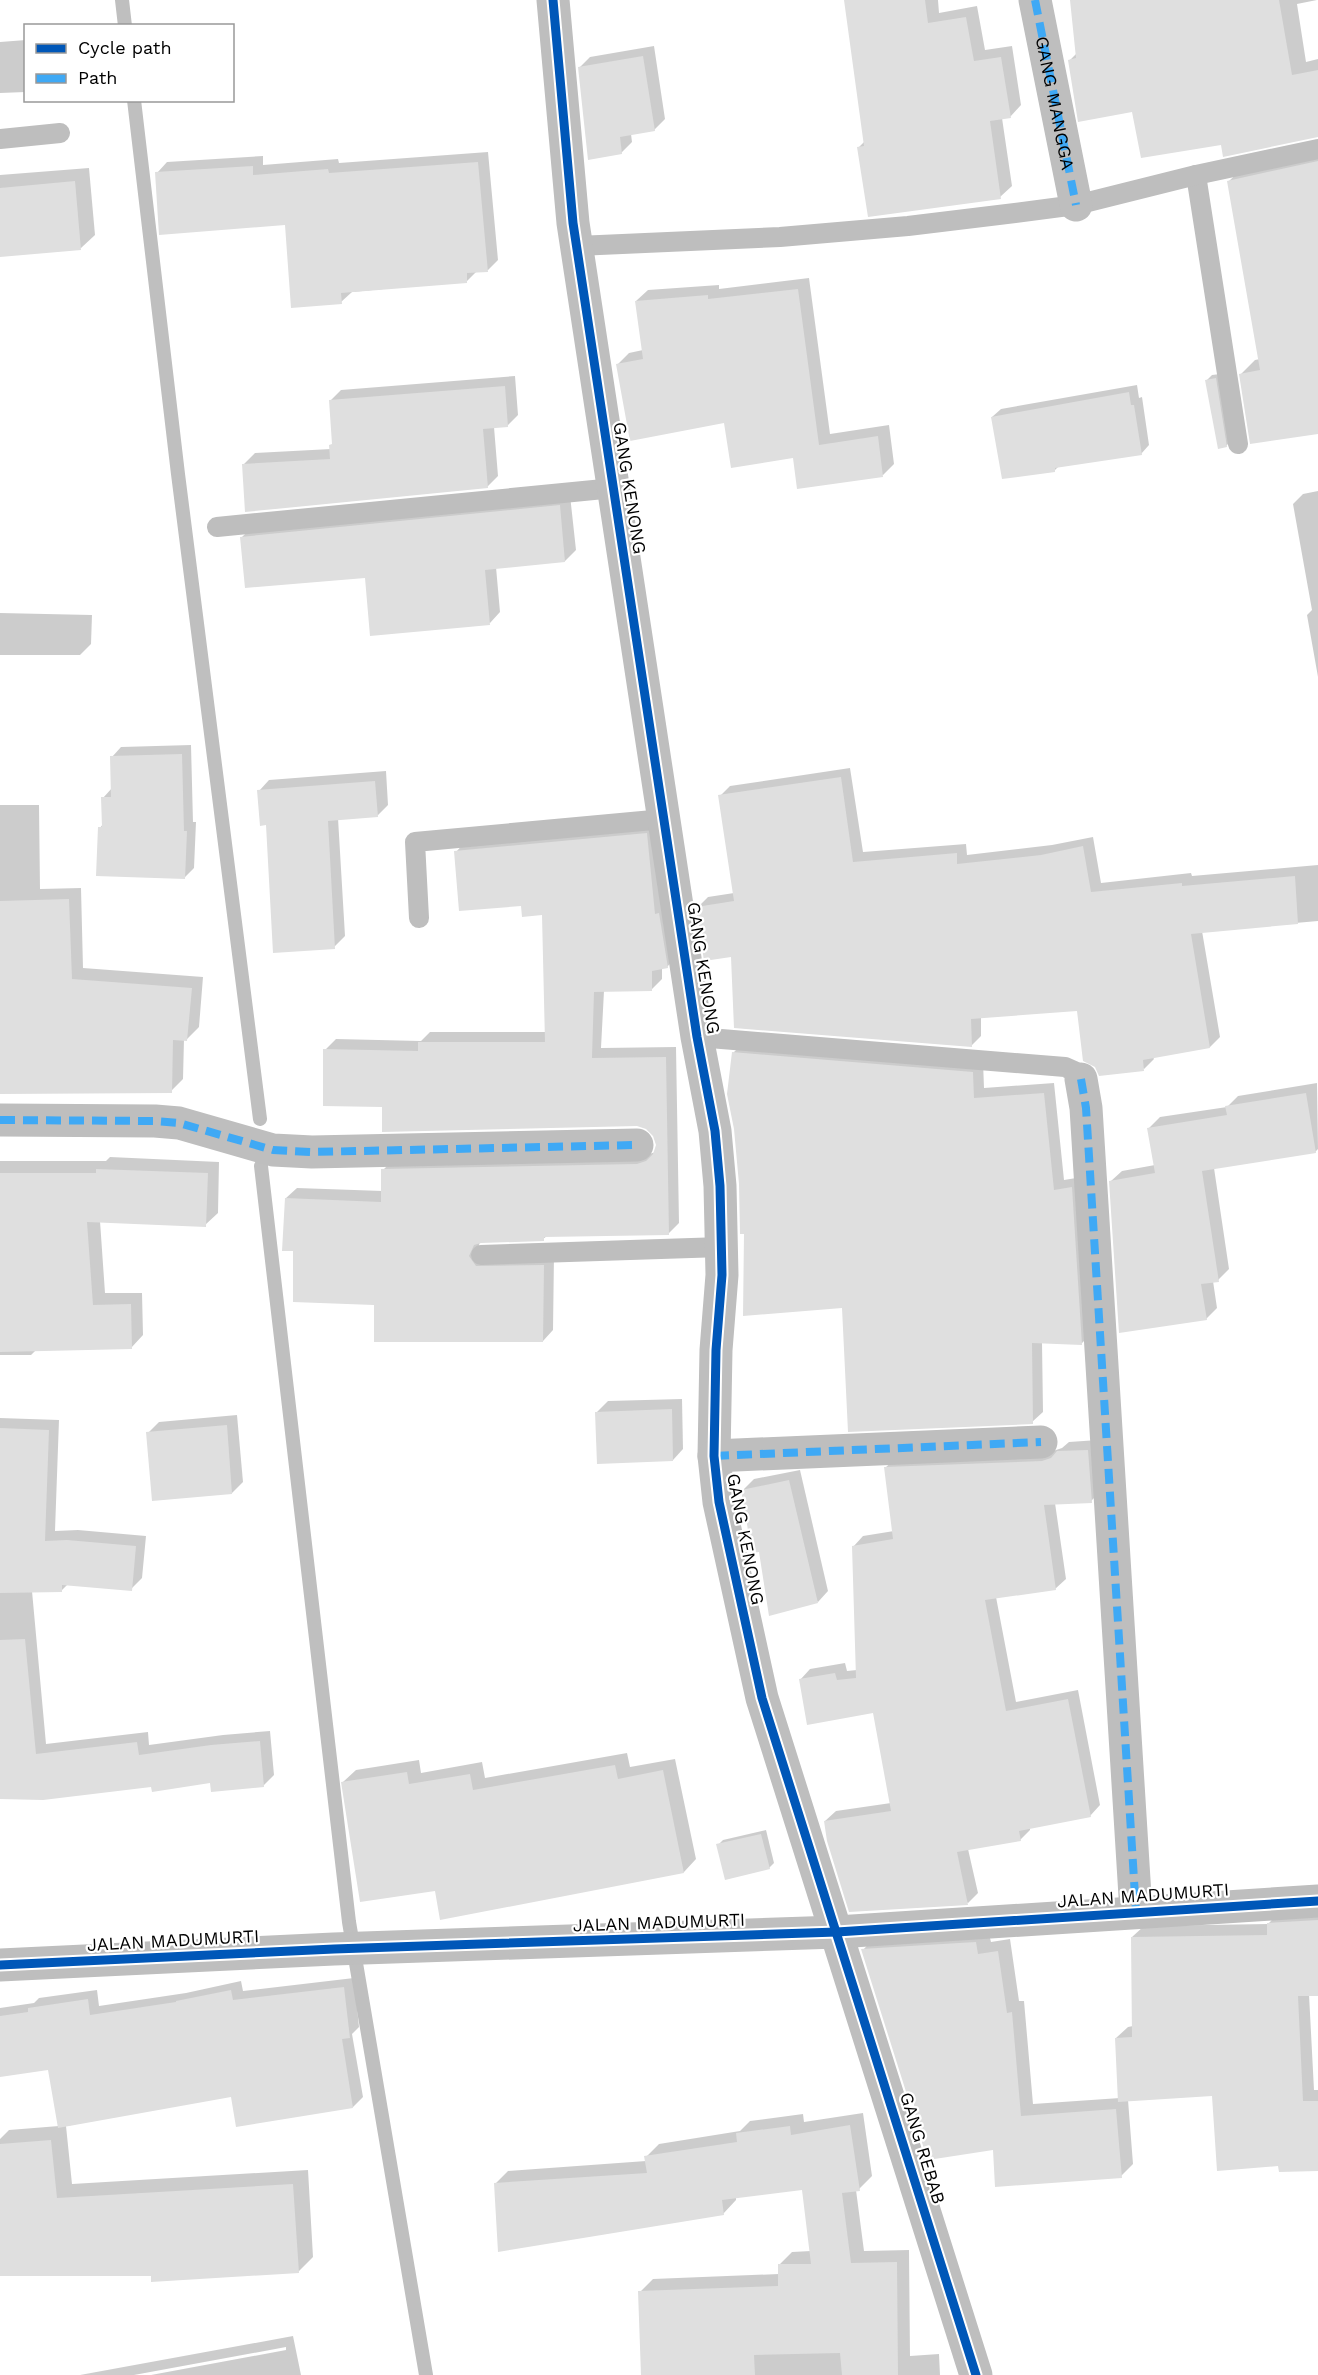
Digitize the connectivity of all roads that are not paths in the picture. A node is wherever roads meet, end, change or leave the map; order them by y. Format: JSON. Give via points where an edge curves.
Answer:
{"nodes":[{"id":1,"x":553,"y":0,"type":"edge"},
{"id":2,"x":1035,"y":0,"type":"edge"},
{"id":3,"x":60,"y":133,"type":"dead end"},
{"id":4,"x":0,"y":140,"type":"edge"},
{"id":5,"x":1318,"y":149,"type":"edge"},
{"id":6,"x":1196,"y":175,"type":"junction"},
{"id":7,"x":1076,"y":205,"type":"junction"},
{"id":8,"x":577,"y":246,"type":"junction"},
{"id":9,"x":1238,"y":444,"type":"dead end"},
{"id":10,"x":614,"y":488,"type":"junction"},
{"id":11,"x":218,"y":527,"type":"dead end"},
{"id":12,"x":664,"y":819,"type":"junction"},
{"id":13,"x":419,"y":918,"type":"dead end"},
{"id":14,"x":697,"y":1037,"type":"junction"},
{"id":15,"x":1081,"y":1079,"type":"joint"},
{"id":16,"x":0,"y":1120,"type":"edge"},
{"id":17,"x":637,"y":1145,"type":"dead end"},
{"id":18,"x":722,"y":1247,"type":"junction"},
{"id":19,"x":481,"y":1255,"type":"dead end"},
{"id":20,"x":1041,"y":1442,"type":"dead end"},
{"id":21,"x":714,"y":1456,"type":"junction"},
{"id":22,"x":1318,"y":1901,"type":"edge"},
{"id":23,"x":1136,"y":1912,"type":"junction"},
{"id":24,"x":837,"y":1932,"type":"junction"},
{"id":25,"x":0,"y":1965,"type":"edge"},
{"id":26,"x":976,"y":2375,"type":"edge"}],
"edges":[{"from":1,"to":8,"type":"street","name":"GANG KENONG"},
{"from":2,"to":7,"type":"street","name":"GANG MANGGA"},
{"from":3,"to":4,"type":"lane"},
{"from":5,"to":6,"type":"lane"},
{"from":6,"to":7,"type":"lane"},
{"from":6,"to":9,"type":"lane"},
{"from":7,"to":8,"type":"lane","via":[[792,236]]},
{"from":8,"to":10,"type":"street","name":"GANG KENONG"},
{"from":10,"to":11,"type":"lane"},
{"from":10,"to":12,"type":"street","name":"GANG KENONG"},
{"from":12,"to":13,"type":"lane","via":[[415,842]]},
{"from":12,"to":14,"type":"street","name":"GANG KENONG"},
{"from":14,"to":15,"type":"lane","via":[[1065,1067]]},
{"from":14,"to":18,"type":"street","name":"GANG KENONG","via":[[715,1131]]},
{"from":15,"to":23,"type":"street","via":[[1086,1108]]},
{"from":16,"to":17,"type":"street","via":[[179,1123],[250,1145],[312,1152]]},
{"from":18,"to":19,"type":"lane"},
{"from":18,"to":21,"type":"street","name":"GANG KENONG"},
{"from":20,"to":21,"type":"street"},
{"from":21,"to":24,"type":"street","name":"GANG KENONG","via":[[719,1502],[762,1698]]},
{"from":22,"to":23,"type":"street","name":"JALAN MADUMURTI"},
{"from":23,"to":24,"type":"street","name":"JALAN MADUMURTI"},
{"from":24,"to":25,"type":"street","name":"JALAN MADUMURTI"},
{"from":24,"to":26,"type":"street","name":"GANG REBAB"}]}
